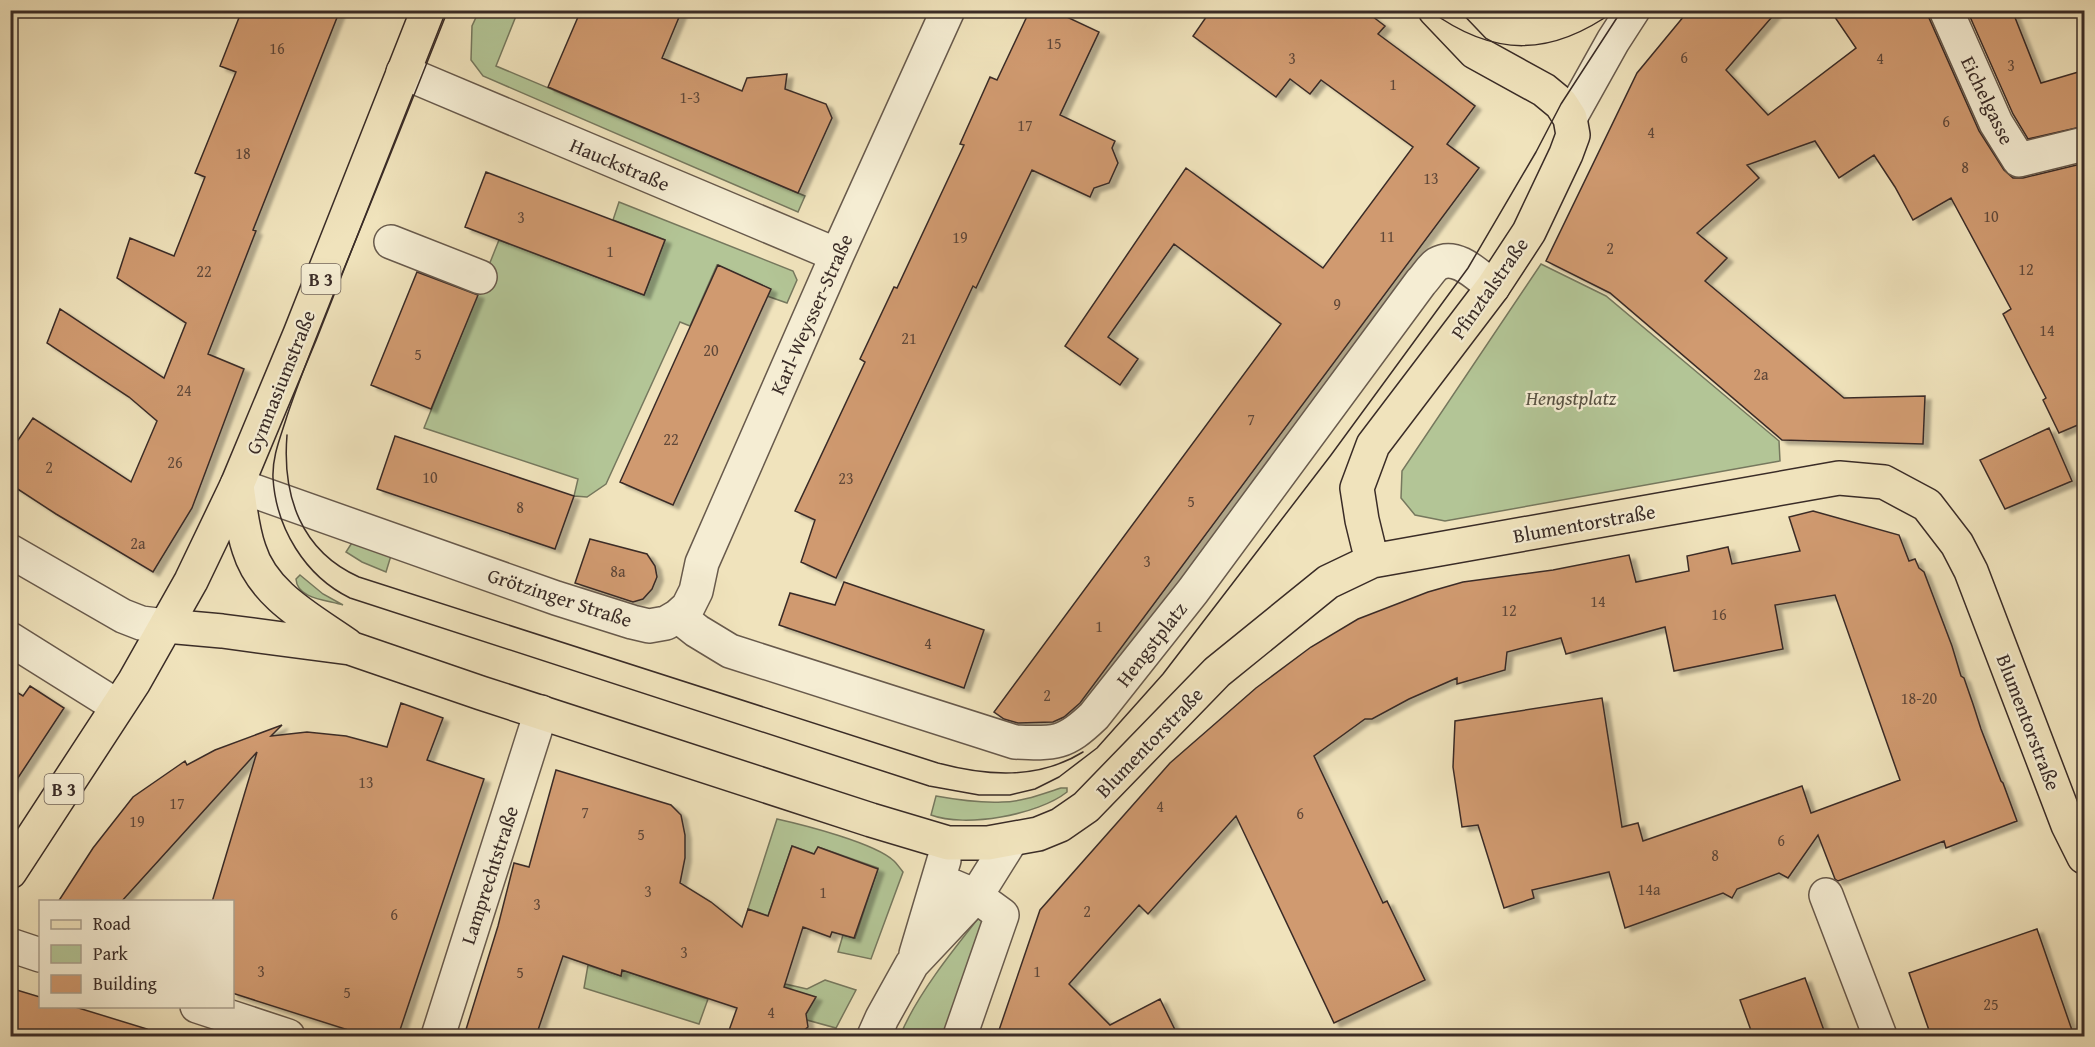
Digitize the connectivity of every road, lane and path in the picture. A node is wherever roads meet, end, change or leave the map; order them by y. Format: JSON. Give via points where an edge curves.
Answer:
{"nodes":[{"id":1,"x":428,"y":10,"type":"edge"},
{"id":2,"x":948,"y":10,"type":"edge"},
{"id":3,"x":1435,"y":10,"type":"edge"},
{"id":4,"x":1633,"y":10,"type":"edge"},
{"id":5,"x":1946,"y":10,"type":"edge"},
{"id":6,"x":404,"y":72,"type":"junction"},
{"id":7,"x":1570,"y":118,"type":"junction"},
{"id":8,"x":2085,"y":144,"type":"edge"},
{"id":9,"x":391,"y":242,"type":"dead end"},
{"id":10,"x":837,"y":255,"type":"junction"},
{"id":11,"x":480,"y":277,"type":"dead end"},
{"id":12,"x":1492,"y":288,"type":"junction"},
{"id":13,"x":237,"y":485,"type":"junction"},
{"id":14,"x":10,"y":551,"type":"edge"},
{"id":15,"x":1372,"y":561,"type":"junction"},
{"id":16,"x":678,"y":616,"type":"junction"},
{"id":17,"x":166,"y":626,"type":"junction"},
{"id":18,"x":10,"y":639,"type":"edge"},
{"id":19,"x":350,"y":648,"type":"junction"},
{"id":20,"x":117,"y":706,"type":"junction"},
{"id":21,"x":541,"y":712,"type":"junction"},
{"id":22,"x":1011,"y":840,"type":"junction"},
{"id":23,"x":948,"y":843,"type":"junction"},
{"id":24,"x":2085,"y":857,"type":"edge"},
{"id":25,"x":10,"y":872,"type":"edge"},
{"id":26,"x":938,"y":880,"type":"junction"},
{"id":27,"x":1826,"y":895,"type":"dead end"},
{"id":28,"x":976,"y":896,"type":"junction"},
{"id":29,"x":10,"y":945,"type":"edge"},
{"id":30,"x":39,"y":955,"type":"edge"},
{"id":31,"x":912,"y":964,"type":"junction"},
{"id":32,"x":203,"y":1008,"type":"edge"},
{"id":33,"x":288,"y":1036,"type":"edge"},
{"id":34,"x":438,"y":1036,"type":"edge"},
{"id":35,"x":874,"y":1036,"type":"edge"},
{"id":36,"x":960,"y":1036,"type":"edge"},
{"id":37,"x":1880,"y":1036,"type":"edge"}],
"edges":[{"from":1,"to":6,"type":"main road","name":"Gymnasiumstraße","number":"B 3"},
{"from":2,"to":10,"type":"street","name":"Karl-Weysser-Straße"},
{"from":3,"to":7,"type":"main road","via":[[1475,52],[1544,90]]},
{"from":4,"to":7,"type":"street","name":"Pfinztalstraße"},
{"from":5,"to":8,"type":"street","name":"Eichelgasse","via":[[1996,123],[2019,160]]},
{"from":6,"to":10,"type":"street","name":"Hauckstraße"},
{"from":6,"to":13,"type":"main road","name":"Gymnasiumstraße","number":"B 3"},
{"from":7,"to":12,"type":"main road","name":"Pfinztalstraße","via":[[1573,135],[1566,154],[1529,232]]},
{"from":9,"to":11,"type":"street"},
{"from":10,"to":16,"type":"street","name":"Karl-Weysser-Straße","via":[[702,563],[696,591]]},
{"from":12,"to":15,"type":"main road","name":"Pfinztalstraße","via":[[1373,444],[1357,488]]},
{"from":12,"to":16,"type":"street","name":"Hengstplatz","via":[[1453,260],[1438,264],[1193,591],[1094,716],[1077,733],[1058,742],[1015,742],[730,651]]},
{"from":13,"to":16,"type":"street","name":"Grötzinger Straße","via":[[632,622],[649,626]]},
{"from":13,"to":17,"type":"main road","name":"Gymnasiumstraße","number":"B 3"},
{"from":13,"to":19,"type":"main road","via":[[243,527],[256,567],[286,602]]},
{"from":14,"to":17,"type":"street","via":[[123,616]]},
{"from":15,"to":22,"type":"main road","name":"Blumentorstraße","via":[[1328,582],[1217,672],[1086,807],[1060,825]]},
{"from":15,"to":24,"type":"main road","name":"Blumentorstraße","via":[[1839,478],[1884,482],[1927,505],[1962,553],[2068,825]]},
{"from":17,"to":19,"type":"main road"},
{"from":17,"to":20,"type":"main road","name":"Gymnasiumstraße","number":"B 3"},
{"from":18,"to":20,"type":"street"},
{"from":19,"to":21,"type":"main road"},
{"from":20,"to":25,"type":"main road","number":"B 3"},
{"from":21,"to":23,"type":"main road"},
{"from":21,"to":34,"type":"street","name":"Lamprechtstraße"},
{"from":22,"to":23,"type":"main road","name":"Blumentorstraße"},
{"from":22,"to":28,"type":"street"},
{"from":23,"to":26,"type":"street"},
{"from":26,"to":28,"type":"street"},
{"from":26,"to":31,"type":"street"},
{"from":27,"to":37,"type":"street"},
{"from":28,"to":31,"type":"street"},
{"from":28,"to":36,"type":"street","via":[[1002,915]]},
{"from":29,"to":30,"type":"street"},
{"from":31,"to":35,"type":"street"},
{"from":32,"to":33,"type":"street"}]}
